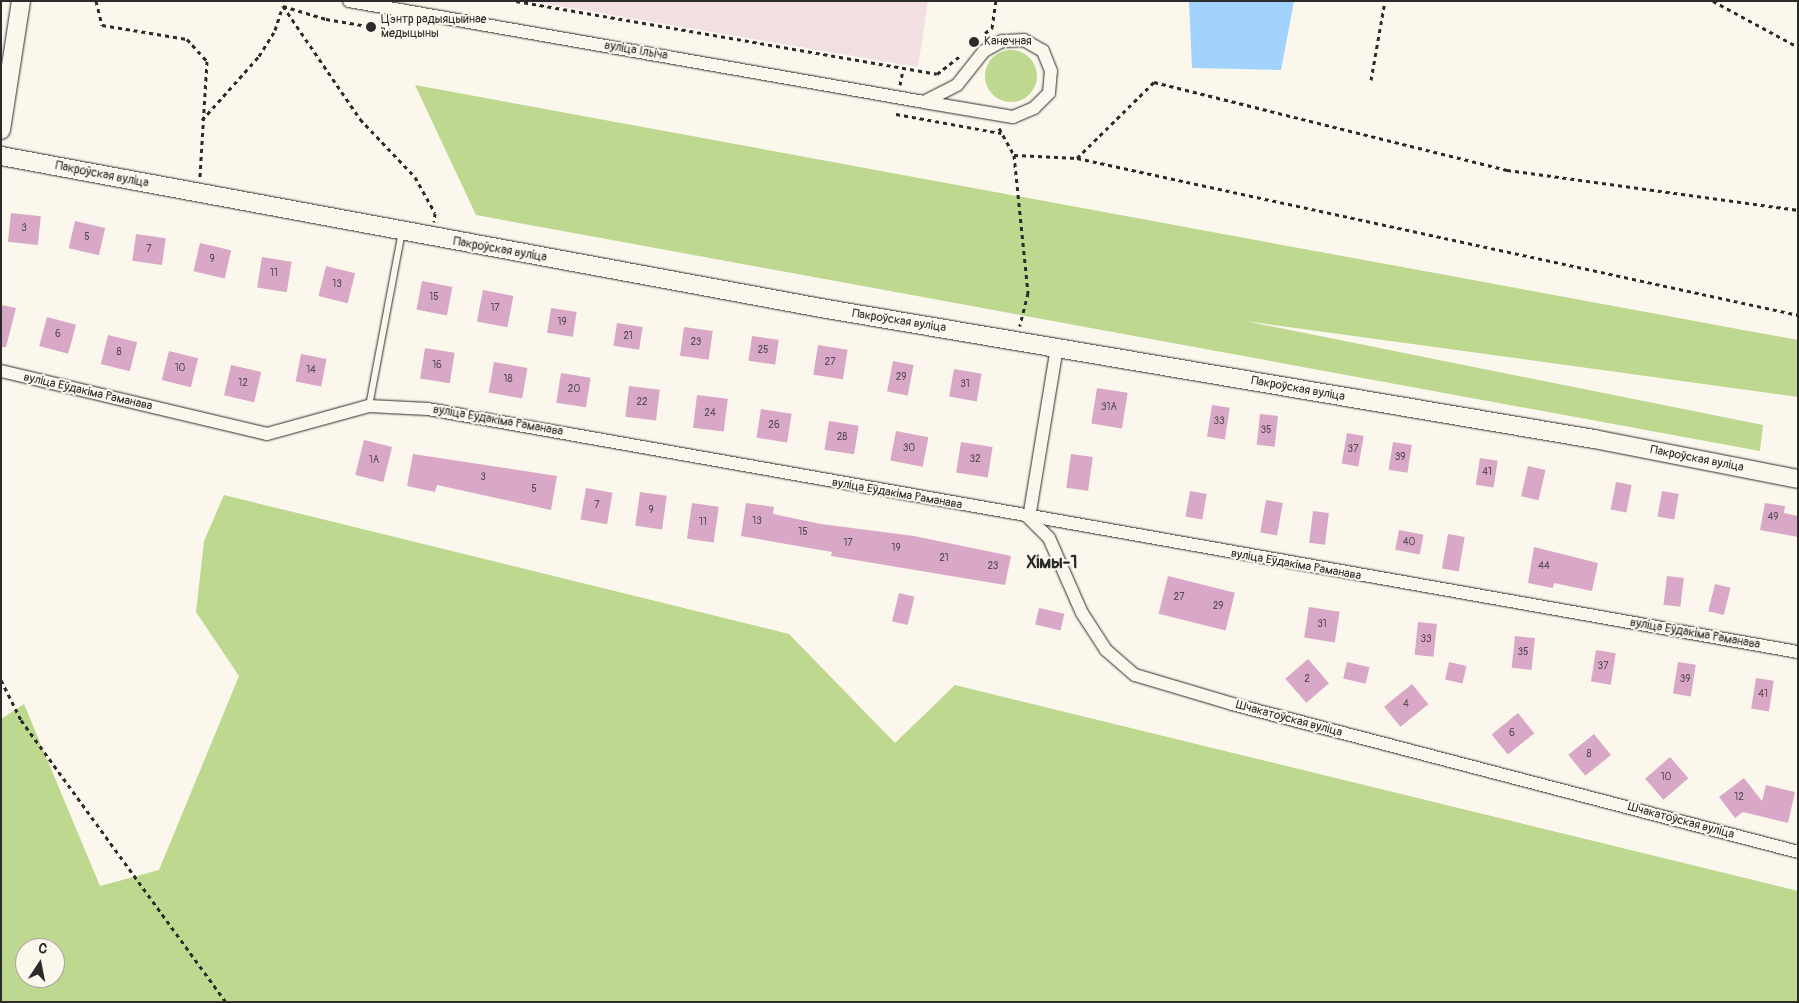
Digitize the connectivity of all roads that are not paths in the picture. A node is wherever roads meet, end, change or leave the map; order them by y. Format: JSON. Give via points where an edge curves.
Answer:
{"nodes":[{"id":1,"x":21,"y":1,"type":"edge"},
{"id":2,"x":349,"y":1,"type":"edge"},
{"id":3,"x":924,"y":102,"type":"junction"},
{"id":4,"x":1,"y":130,"type":"edge"},
{"id":5,"x":1,"y":156,"type":"edge"},
{"id":6,"x":402,"y":232,"type":"junction"},
{"id":7,"x":1057,"y":347,"type":"junction"},
{"id":8,"x":1,"y":371,"type":"edge"},
{"id":9,"x":369,"y":406,"type":"junction"},
{"id":10,"x":1798,"y":479,"type":"edge"},
{"id":11,"x":1029,"y":518,"type":"junction"},
{"id":12,"x":1798,"y":652,"type":"edge"},
{"id":13,"x":1798,"y":852,"type":"edge"}],
"edges":[{"from":1,"to":4,"type":"street"},
{"from":2,"to":3,"type":"street","name":"вуліца Ільіча"},
{"from":3,"to":3,"type":"street","name":"вуліца Ільіча","via":[[1013,117],[1034,108],[1049,93],[1051,72],[1042,51],[1024,40],[1002,41],[984,51],[957,85]]},
{"from":5,"to":6,"type":"street","name":"Пакроўская вуліца"},
{"from":6,"to":7,"type":"street","name":"Пакроўская вуліца"},
{"from":6,"to":9,"type":"lane"},
{"from":7,"to":10,"type":"street","name":"Пакроўская вуліца","via":[[1594,440]]},
{"from":7,"to":11,"type":"street"},
{"from":8,"to":9,"type":"street","name":"вуліца Еўдакіма Раманава","via":[[267,434]]},
{"from":9,"to":11,"type":"street","name":"вуліца Еўдакіма Раманава","via":[[428,409]]},
{"from":11,"to":12,"type":"street","name":"вуліца Еўдакіма Раманава"},
{"from":11,"to":13,"type":"street","name":"Шчакатоўская вуліца","via":[[1049,538],[1082,614],[1106,650],[1135,675],[1232,704]]}]}
